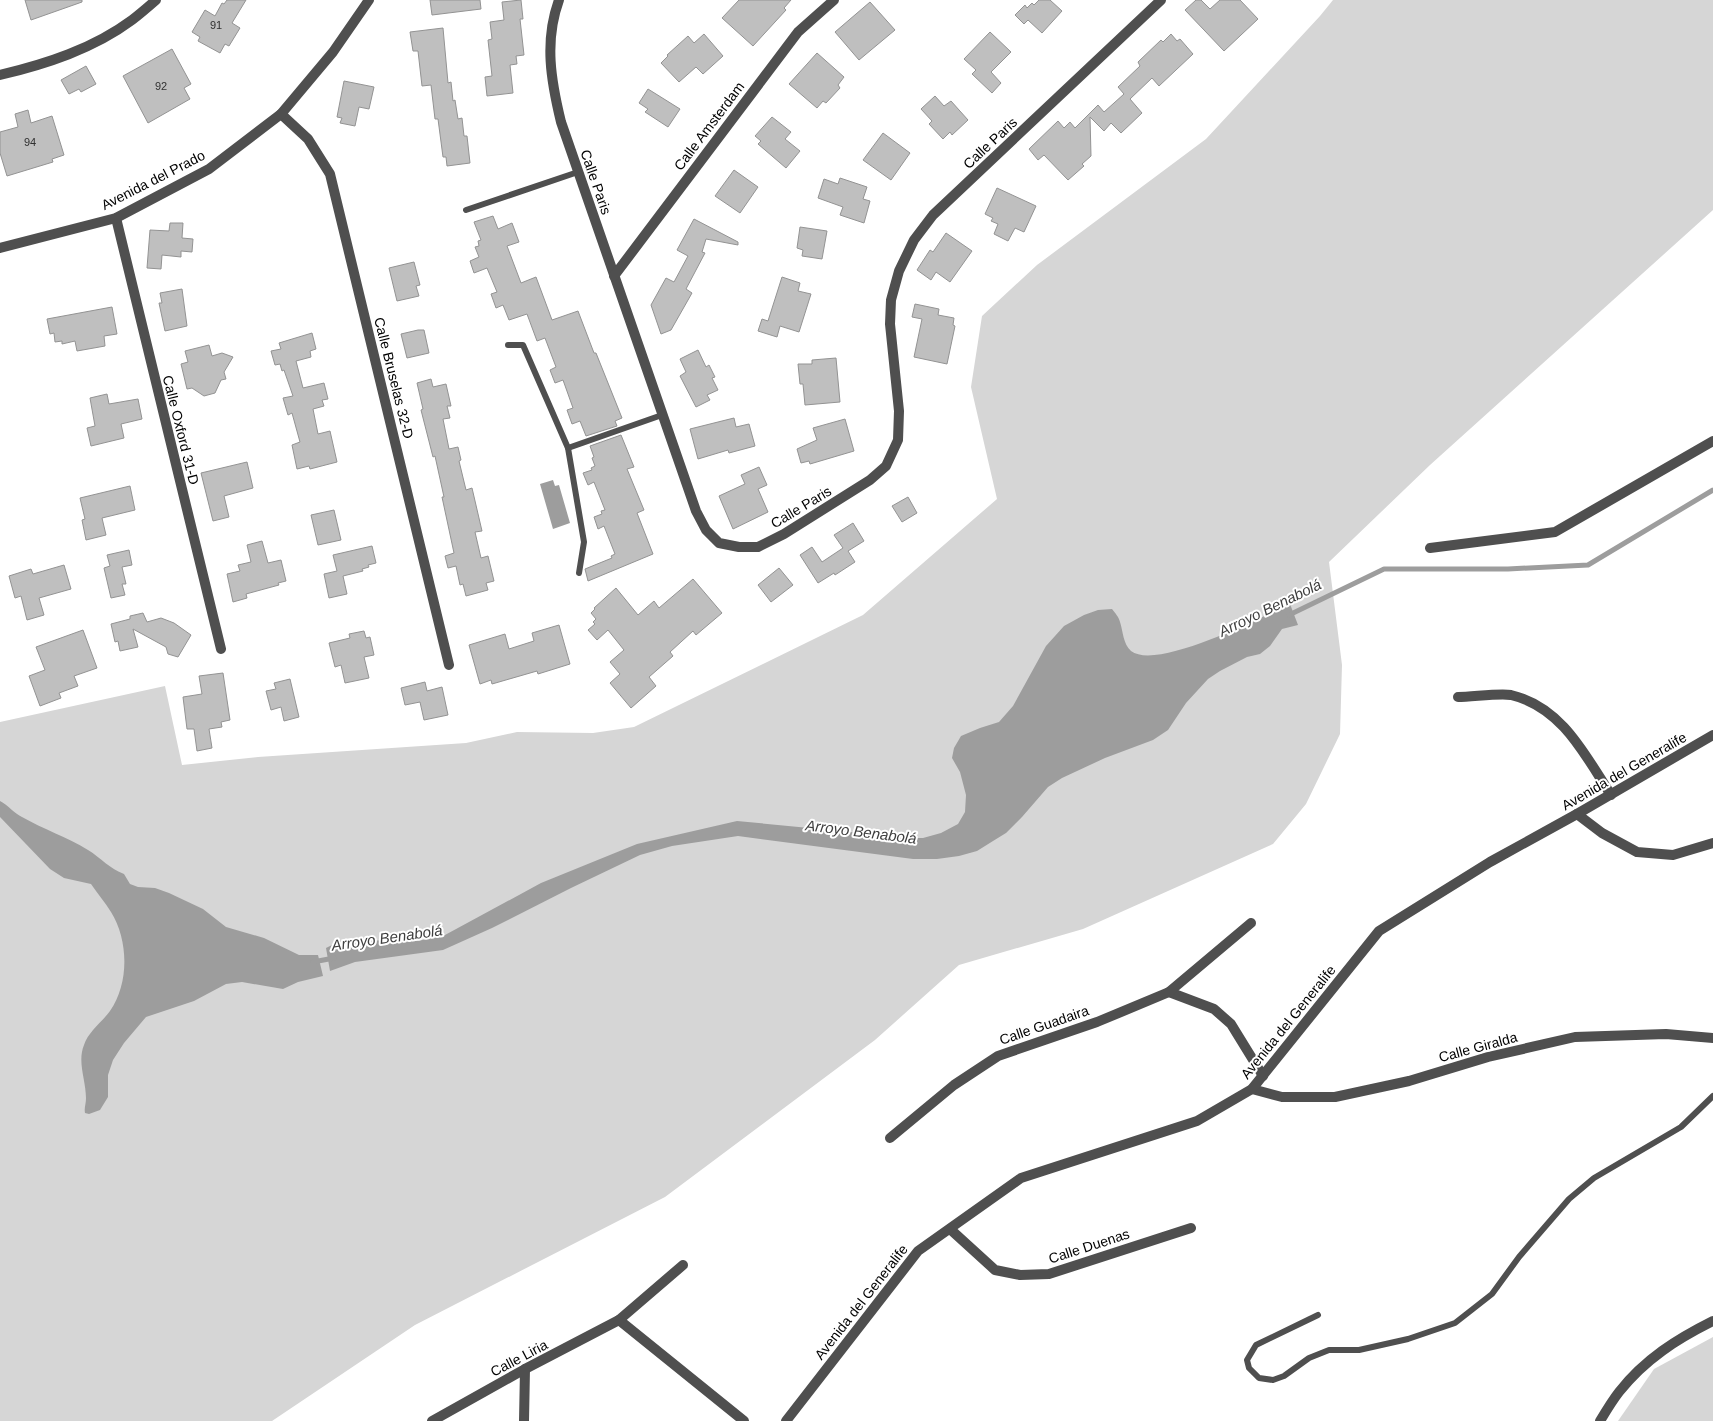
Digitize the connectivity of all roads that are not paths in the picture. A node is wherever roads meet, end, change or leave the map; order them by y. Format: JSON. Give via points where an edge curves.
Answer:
{"nodes":[{"id":1,"x":156,"y":0,"type":"edge"},
{"id":2,"x":369,"y":0,"type":"edge"},
{"id":3,"x":559,"y":0,"type":"edge"},
{"id":4,"x":834,"y":0,"type":"edge"},
{"id":5,"x":1162,"y":0,"type":"edge"},
{"id":6,"x":0,"y":75,"type":"edge"},
{"id":7,"x":281,"y":114,"type":"junction"},
{"id":8,"x":578,"y":172,"type":"junction"},
{"id":9,"x":466,"y":210,"type":"dead end"},
{"id":10,"x":116,"y":218,"type":"junction"},
{"id":11,"x":0,"y":248,"type":"edge"},
{"id":12,"x":614,"y":276,"type":"junction"},
{"id":13,"x":508,"y":345,"type":"dead end"},
{"id":14,"x":662,"y":415,"type":"junction"},
{"id":15,"x":1713,"y":441,"type":"edge"},
{"id":16,"x":568,"y":448,"type":"junction"},
{"id":17,"x":1430,"y":548,"type":"dead end"},
{"id":18,"x":579,"y":573,"type":"dead end"},
{"id":19,"x":220,"y":649,"type":"dead end"},
{"id":20,"x":448,"y":664,"type":"dead end"},
{"id":21,"x":1458,"y":697,"type":"dead end"},
{"id":22,"x":1713,"y":735,"type":"edge"},
{"id":23,"x":1611,"y":795,"type":"junction"},
{"id":24,"x":1577,"y":814,"type":"junction"},
{"id":25,"x":1713,"y":843,"type":"edge"},
{"id":26,"x":1251,"y":923,"type":"dead end"},
{"id":27,"x":1169,"y":992,"type":"junction"},
{"id":28,"x":1713,"y":1038,"type":"edge"},
{"id":29,"x":1264,"y":1076,"type":"junction"},
{"id":30,"x":1252,"y":1089,"type":"junction"},
{"id":31,"x":1713,"y":1096,"type":"edge"},
{"id":32,"x":890,"y":1138,"type":"dead end"},
{"id":33,"x":1191,"y":1228,"type":"dead end"},
{"id":34,"x":950,"y":1229,"type":"junction"},
{"id":35,"x":683,"y":1265,"type":"dead end"},
{"id":36,"x":1318,"y":1315,"type":"dead end"},
{"id":37,"x":619,"y":1320,"type":"junction"},
{"id":38,"x":1713,"y":1321,"type":"edge"},
{"id":39,"x":524,"y":1369,"type":"junction"},
{"id":40,"x":432,"y":1421,"type":"edge"},
{"id":41,"x":524,"y":1421,"type":"edge"},
{"id":42,"x":744,"y":1421,"type":"edge"},
{"id":43,"x":786,"y":1421,"type":"edge"},
{"id":44,"x":1600,"y":1421,"type":"edge"}],
"edges":[{"from":1,"to":6,"type":"street","via":[[132,21],[86,48]]},
{"from":2,"to":7,"type":"street","name":"Avenida del Prado","via":[[333,52]]},
{"from":3,"to":8,"type":"street","name":"Calle Paris","via":[[551,31],[552,86]]},
{"from":4,"to":12,"type":"street","name":"Calle Amsterdam","via":[[798,32]]},
{"from":5,"to":14,"type":"street","name":"Calle Paris","via":[[933,215],[914,240],[899,271],[891,300],[898,440],[886,466],[870,480],[758,547],[739,548],[719,543],[706,530],[696,510]]},
{"from":7,"to":10,"type":"street","name":"Avenida del Prado","via":[[209,169]]},
{"from":7,"to":20,"type":"street","name":"Calle Bruselas 32-D","via":[[308,139],[330,174]]},
{"from":8,"to":9,"type":"lane"},
{"from":8,"to":12,"type":"street","name":"Calle Paris"},
{"from":10,"to":11,"type":"street","name":"Avenida del Prado"},
{"from":10,"to":19,"type":"street","name":"Calle Oxford 31-D"},
{"from":12,"to":14,"type":"street","name":"Calle Paris"},
{"from":13,"to":16,"type":"lane","via":[[523,345]]},
{"from":14,"to":16,"type":"lane"},
{"from":15,"to":17,"type":"street","via":[[1555,532]]},
{"from":16,"to":18,"type":"lane","via":[[584,542]]},
{"from":21,"to":23,"type":"street","via":[[1510,695],[1542,707],[1573,737]]},
{"from":22,"to":23,"type":"street","name":"Avenida del Generalife"},
{"from":23,"to":24,"type":"street","name":"Avenida del Generalife"},
{"from":24,"to":25,"type":"street","via":[[1638,852],[1673,855]]},
{"from":24,"to":29,"type":"street","name":"Avenida del Generalife","via":[[1490,862],[1379,931]]},
{"from":26,"to":27,"type":"street","name":"Calle Guadaira"},
{"from":27,"to":29,"type":"street","via":[[1214,1009],[1231,1024]]},
{"from":27,"to":32,"type":"street","name":"Calle Guadaira","via":[[1097,1022],[998,1056],[954,1085]]},
{"from":28,"to":30,"type":"street","name":"Calle Giralda","via":[[1666,1034],[1575,1037],[1336,1097],[1282,1097]]},
{"from":29,"to":30,"type":"street","name":"Avenida del Generalife"},
{"from":30,"to":34,"type":"street","name":"Avenida del Generalife","via":[[1197,1120],[1021,1178]]},
{"from":31,"to":36,"type":"lane","via":[[1681,1127],[1594,1178],[1569,1199],[1492,1294],[1455,1323],[1408,1339],[1359,1350],[1329,1350],[1273,1380],[1259,1378],[1249,1368],[1247,1360],[1256,1345]]},
{"from":33,"to":34,"type":"street","name":"Calle Duenas","via":[[1049,1274],[1020,1275],[995,1270]]},
{"from":34,"to":43,"type":"street","name":"Avenida del Generalife","via":[[918,1251]]},
{"from":35,"to":37,"type":"street","name":"Calle Liria"},
{"from":37,"to":39,"type":"street","name":"Calle Liria"},
{"from":37,"to":42,"type":"street"},
{"from":38,"to":44,"type":"street","via":[[1681,1337],[1643,1365],[1618,1393]]},
{"from":39,"to":40,"type":"street","name":"Calle Liria"},
{"from":39,"to":41,"type":"street"}]}
